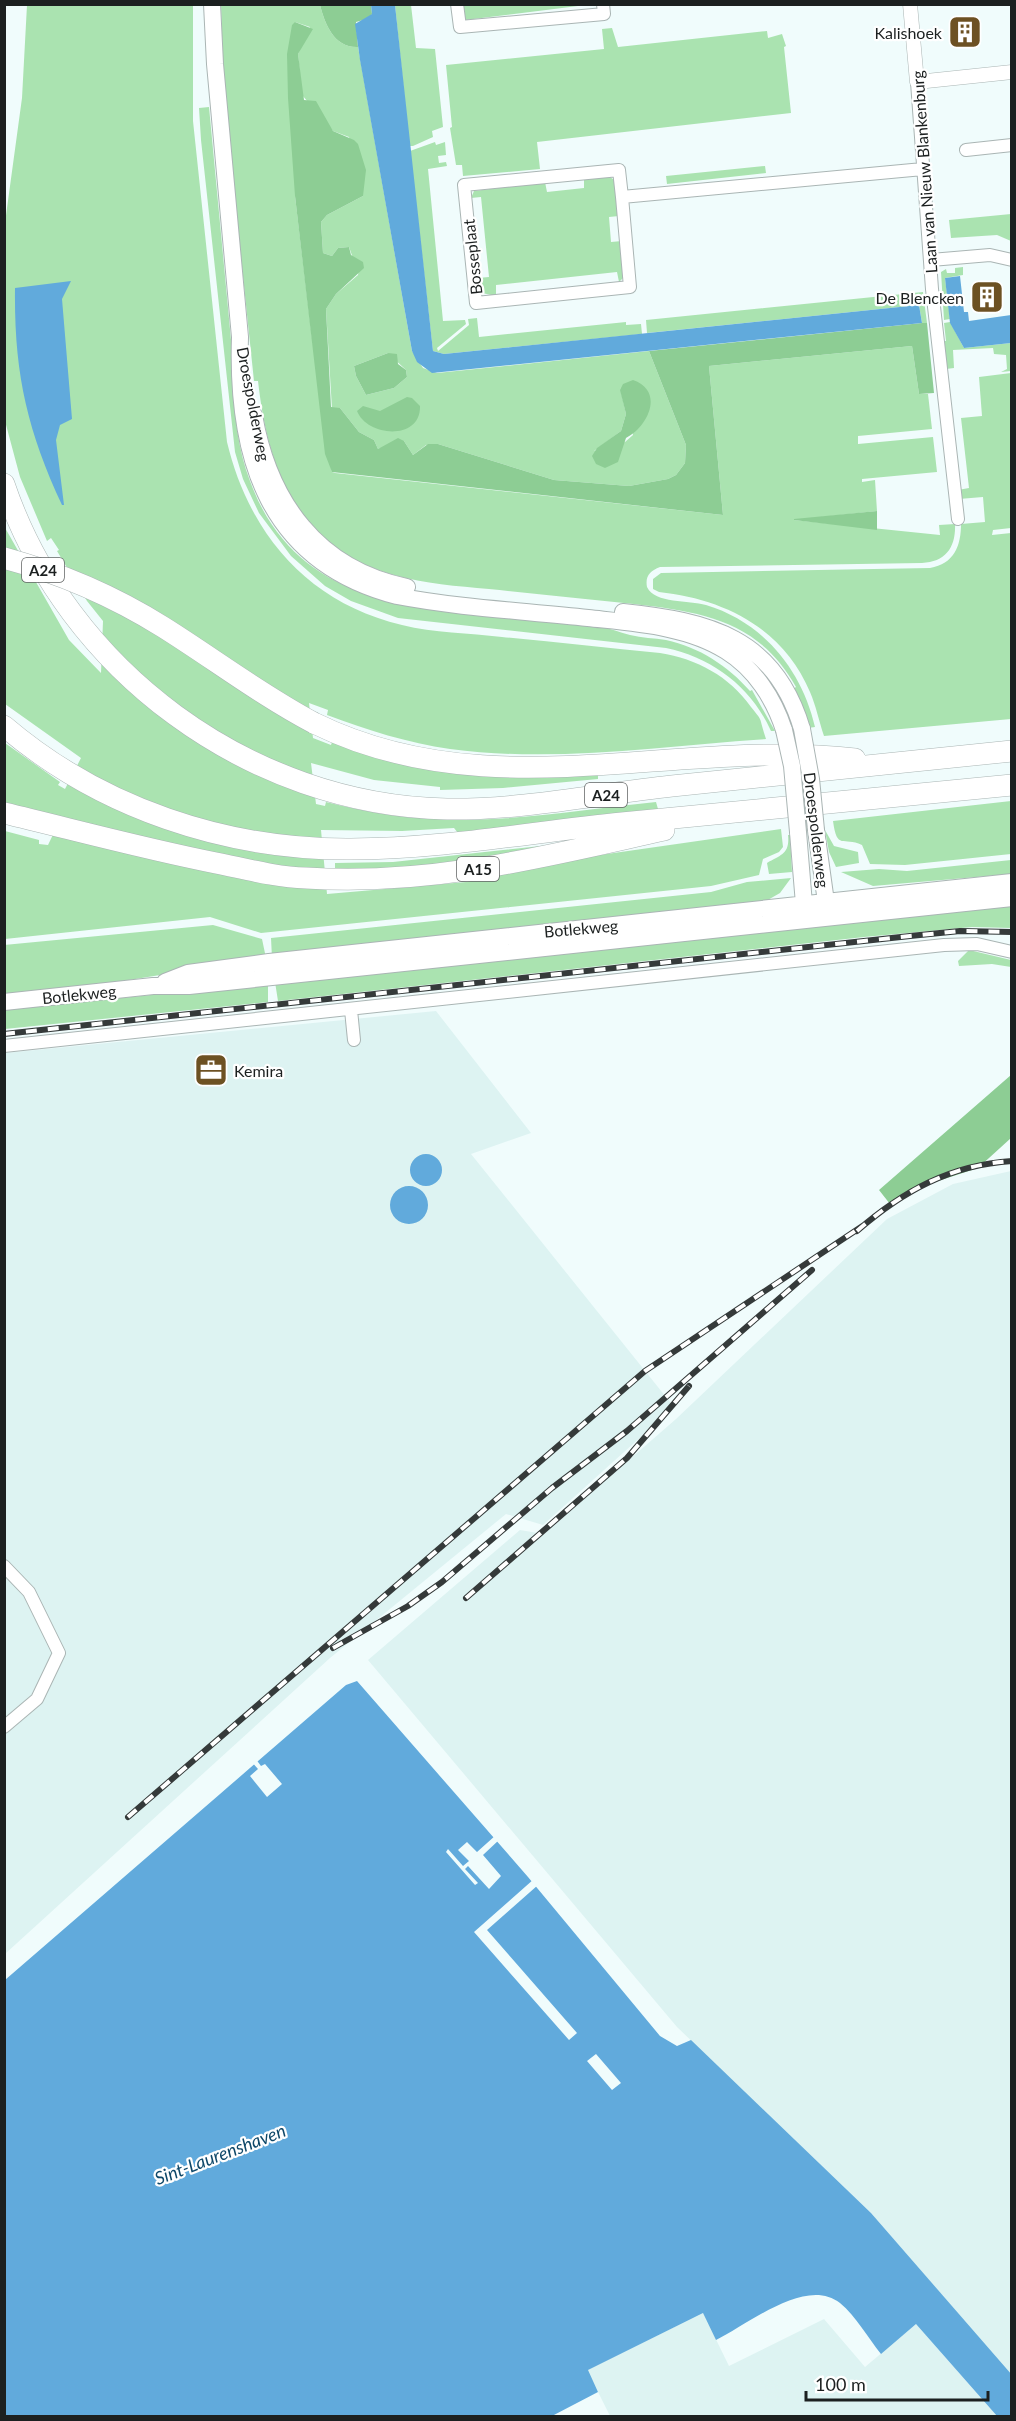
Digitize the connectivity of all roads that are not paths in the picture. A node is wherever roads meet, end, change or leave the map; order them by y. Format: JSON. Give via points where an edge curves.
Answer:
{"nodes":[{"id":1,"x":212,"y":4,"type":"edge"},
{"id":2,"x":458,"y":4,"type":"edge"},
{"id":3,"x":603,"y":4,"type":"edge"},
{"id":4,"x":910,"y":4,"type":"edge"},
{"id":5,"x":1011,"y":72,"type":"edge"},
{"id":6,"x":917,"y":82,"type":"junction"},
{"id":7,"x":1011,"y":145,"type":"edge"},
{"id":8,"x":966,"y":150,"type":"dead end"},
{"id":9,"x":922,"y":169,"type":"junction"},
{"id":10,"x":622,"y":197,"type":"junction"},
{"id":11,"x":931,"y":260,"type":"junction"},
{"id":12,"x":1011,"y":260,"type":"edge"},
{"id":13,"x":240,"y":338,"type":"junction"},
{"id":14,"x":4,"y":484,"type":"edge"},
{"id":15,"x":958,"y":519,"type":"dead end"},
{"id":16,"x":4,"y":558,"type":"edge"},
{"id":17,"x":4,"y":726,"type":"edge"},
{"id":18,"x":1011,"y":751,"type":"edge"},
{"id":19,"x":896,"y":764,"type":"junction"},
{"id":20,"x":1011,"y":785,"type":"edge"},
{"id":21,"x":750,"y":812,"type":"junction"},
{"id":22,"x":4,"y":813,"type":"edge"},
{"id":23,"x":1011,"y":882,"type":"edge"},
{"id":24,"x":1011,"y":898,"type":"edge"},
{"id":25,"x":826,"y":902,"type":"junction"},
{"id":26,"x":804,"y":904,"type":"junction"},
{"id":27,"x":819,"y":920,"type":"junction"},
{"id":28,"x":1011,"y":952,"type":"edge"},
{"id":29,"x":153,"y":986,"type":"junction"},
{"id":30,"x":4,"y":1002,"type":"edge"},
{"id":31,"x":351,"y":1010,"type":"junction"},
{"id":32,"x":354,"y":1040,"type":"dead end"},
{"id":33,"x":4,"y":1046,"type":"edge"},
{"id":34,"x":4,"y":1566,"type":"edge"},
{"id":35,"x":4,"y":1727,"type":"edge"}],
"edges":[{"from":1,"to":13,"type":"main road","name":"Droespolderweg"},
{"from":2,"to":3,"type":"street","via":[[460,27],[603,14]]},
{"from":4,"to":6,"type":"street","name":"Laan van Nieuw Blankenburg"},
{"from":5,"to":6,"type":"street"},
{"from":6,"to":9,"type":"street","name":"Laan van Nieuw Blankenburg"},
{"from":7,"to":8,"type":"street"},
{"from":9,"to":10,"type":"street"},
{"from":9,"to":11,"type":"street","name":"Laan van Nieuw Blankenburg"},
{"from":10,"to":10,"type":"street","name":"Bosseplaat","via":[[630,287],[476,303],[464,185],[619,170]]},
{"from":11,"to":12,"type":"street","via":[[998,256]]},
{"from":11,"to":15,"type":"street","name":"Laan van Nieuw Blankenburg"},
{"from":13,"to":25,"type":"main road","name":"Droespolderweg","bridge":true,"via":[[267,470],[290,512],[332,555],[377,579],[425,591],[657,615],[712,627],[738,639],[770,665],[783,682],[802,729]]},
{"from":13,"to":26,"type":"main road","name":"Droespolderweg","bridge":true,"via":[[243,414],[253,466],[281,521],[330,569],[358,584],[397,596],[674,631],[726,651],[756,678],[784,730],[792,766]]},
{"from":14,"to":19,"type":"highway","number":"A24","via":[[19,523],[63,602],[99,646],[152,699],[192,727],[264,767],[317,787],[411,806],[475,808]]},
{"from":16,"to":19,"type":"highway","number":"A24","bridge":true,"via":[[64,578],[136,612],[277,703],[344,738],[395,754],[497,768],[804,753]]},
{"from":17,"to":21,"type":"highway","number":"A24","via":[[71,773],[150,813],[190,827],[271,844],[327,849],[430,845]]},
{"from":18,"to":19,"type":"highway","number":"A24"},
{"from":20,"to":21,"type":"highway","number":"A24"},
{"from":21,"to":22,"type":"highway","number":"A15","via":[[452,874],[403,879],[267,874]]},
{"from":23,"to":25,"type":"main road","name":"Botlekweg"},
{"from":24,"to":27,"type":"main road","name":"Botlekweg"},
{"from":25,"to":26,"type":"main road","name":"Botlekweg"},
{"from":25,"to":27,"type":"main road","name":"Droespolderweg"},
{"from":26,"to":27,"type":"main road","name":"Droespolderweg"},
{"from":26,"to":29,"type":"main road","name":"Botlekweg","via":[[269,962],[188,973]]},
{"from":27,"to":29,"type":"main road","name":"Botlekweg","via":[[189,986]]},
{"from":28,"to":31,"type":"street","via":[[977,944],[944,945]]},
{"from":29,"to":30,"type":"main road","name":"Botlekweg"},
{"from":31,"to":32,"type":"street"},
{"from":31,"to":33,"type":"street"},
{"from":34,"to":35,"type":"street","via":[[29,1592],[59,1653],[37,1699]]}]}
